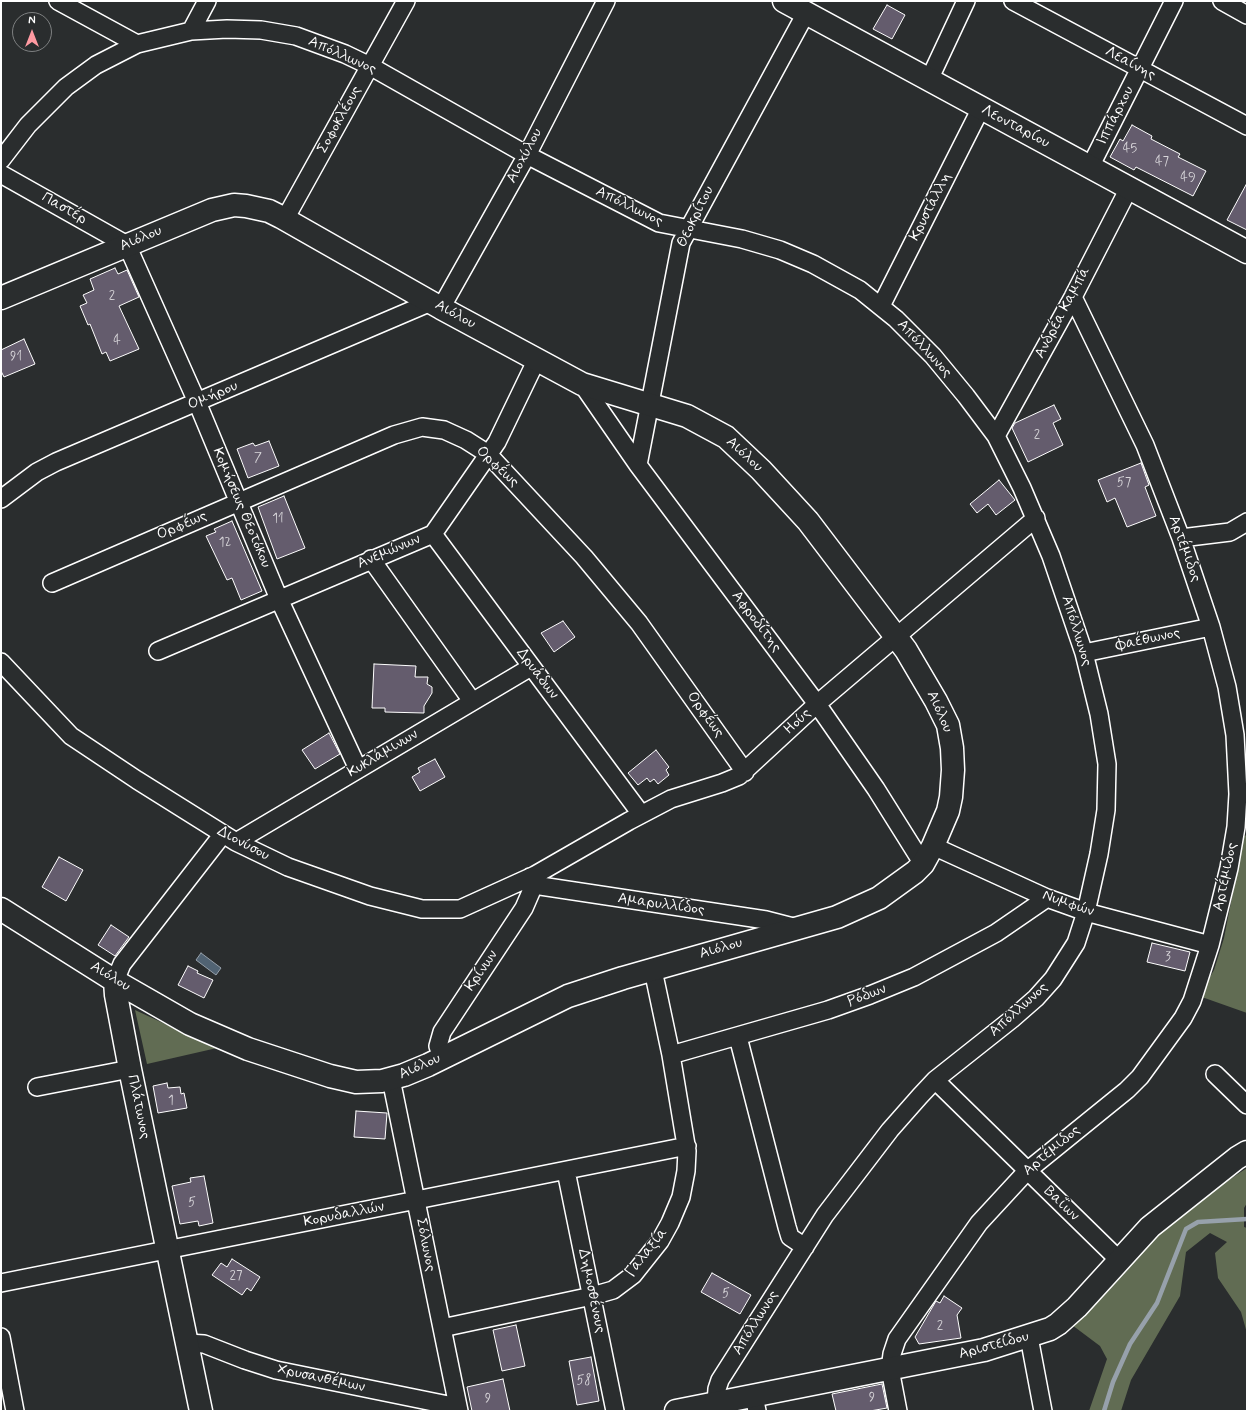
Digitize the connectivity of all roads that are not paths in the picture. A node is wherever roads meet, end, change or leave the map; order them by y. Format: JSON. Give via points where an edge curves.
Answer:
{"nodes":[{"id":1,"x":58,"y":1,"type":"edge"},
{"id":2,"x":207,"y":1,"type":"edge"},
{"id":3,"x":406,"y":1,"type":"edge"},
{"id":4,"x":606,"y":1,"type":"edge"},
{"id":5,"x":784,"y":1,"type":"edge"},
{"id":6,"x":966,"y":1,"type":"edge"},
{"id":7,"x":1013,"y":1,"type":"edge"},
{"id":8,"x":1174,"y":1,"type":"edge"},
{"id":9,"x":1222,"y":1,"type":"edge"},
{"id":10,"x":806,"y":13,"type":"junction"},
{"id":11,"x":1247,"y":15,"type":"edge"},
{"id":12,"x":191,"y":31,"type":"junction"},
{"id":13,"x":136,"y":44,"type":"junction"},
{"id":14,"x":370,"y":66,"type":"junction"},
{"id":15,"x":1140,"y":70,"type":"junction"},
{"id":16,"x":929,"y":80,"type":"junction"},
{"id":17,"x":981,"y":108,"type":"junction"},
{"id":18,"x":1247,"y":126,"type":"edge"},
{"id":19,"x":526,"y":155,"type":"junction"},
{"id":20,"x":1,"y":160,"type":"edge"},
{"id":21,"x":1090,"y":167,"type":"junction"},
{"id":22,"x":1,"y":174,"type":"edge"},
{"id":23,"x":1129,"y":188,"type":"junction"},
{"id":24,"x":285,"y":219,"type":"junction"},
{"id":25,"x":687,"y":230,"type":"junction"},
{"id":26,"x":127,"y":244,"type":"junction"},
{"id":27,"x":1247,"y":252,"type":"edge"},
{"id":28,"x":1073,"y":296,"type":"junction"},
{"id":29,"x":1,"y":298,"type":"edge"},
{"id":30,"x":436,"y":305,"type":"junction"},
{"id":31,"x":881,"y":306,"type":"junction"},
{"id":32,"x":537,"y":359,"type":"junction"},
{"id":33,"x":582,"y":384,"type":"junction"},
{"id":34,"x":197,"y":402,"type":"junction"},
{"id":35,"x":649,"y":404,"type":"junction"},
{"id":36,"x":996,"y":436,"type":"junction"},
{"id":37,"x":488,"y":454,"type":"junction"},
{"id":38,"x":638,"y":465,"type":"junction"},
{"id":39,"x":1,"y":499,"type":"edge"},
{"id":40,"x":239,"y":502,"type":"junction"},
{"id":41,"x":1036,"y":518,"type":"junction"},
{"id":42,"x":1247,"y":522,"type":"edge"},
{"id":43,"x":433,"y":534,"type":"junction"},
{"id":44,"x":1181,"y":538,"type":"junction"},
{"id":45,"x":371,"y":559,"type":"junction"},
{"id":46,"x":52,"y":582,"type":"dead end"},
{"id":47,"x":279,"y":599,"type":"junction"},
{"id":48,"x":1211,"y":627,"type":"junction"},
{"id":49,"x":895,"y":637,"type":"junction"},
{"id":50,"x":158,"y":651,"type":"dead end"},
{"id":51,"x":1084,"y":654,"type":"junction"},
{"id":52,"x":1,"y":662,"type":"edge"},
{"id":53,"x":531,"y":667,"type":"junction"},
{"id":54,"x":472,"y":701,"type":"junction"},
{"id":55,"x":818,"y":704,"type":"junction"},
{"id":56,"x":358,"y":769,"type":"junction"},
{"id":57,"x":745,"y":772,"type":"junction"},
{"id":58,"x":641,"y":814,"type":"junction"},
{"id":59,"x":1241,"y":826,"type":"edge"},
{"id":60,"x":230,"y":838,"type":"junction"},
{"id":61,"x":928,"y":855,"type":"junction"},
{"id":62,"x":532,"y":881,"type":"junction"},
{"id":63,"x":1047,"y":898,"type":"junction"},
{"id":64,"x":1,"y":909,"type":"edge"},
{"id":65,"x":1086,"y":912,"type":"junction"},
{"id":66,"x":796,"y":928,"type":"junction"},
{"id":67,"x":1210,"y":945,"type":"junction"},
{"id":68,"x":653,"y":970,"type":"junction"},
{"id":69,"x":115,"y":981,"type":"junction"},
{"id":70,"x":738,"y":1037,"type":"junction"},
{"id":71,"x":671,"y":1055,"type":"junction"},
{"id":72,"x":442,"y":1057,"type":"junction"},
{"id":73,"x":130,"y":1069,"type":"junction"},
{"id":74,"x":1215,"y":1074,"type":"dead end"},
{"id":75,"x":391,"y":1079,"type":"junction"},
{"id":76,"x":935,"y":1080,"type":"junction"},
{"id":77,"x":37,"y":1087,"type":"dead end"},
{"id":78,"x":1247,"y":1104,"type":"edge"},
{"id":79,"x":687,"y":1146,"type":"junction"},
{"id":80,"x":1247,"y":1152,"type":"edge"},
{"id":81,"x":566,"y":1170,"type":"junction"},
{"id":82,"x":1027,"y":1170,"type":"junction"},
{"id":83,"x":416,"y":1200,"type":"junction"},
{"id":84,"x":805,"y":1247,"type":"junction"},
{"id":85,"x":168,"y":1250,"type":"junction"},
{"id":86,"x":1119,"y":1260,"type":"junction"},
{"id":87,"x":1,"y":1283,"type":"edge"},
{"id":88,"x":592,"y":1296,"type":"junction"},
{"id":89,"x":442,"y":1328,"type":"junction"},
{"id":90,"x":1,"y":1337,"type":"edge"},
{"id":91,"x":1029,"y":1337,"type":"junction"},
{"id":92,"x":187,"y":1343,"type":"junction"},
{"id":93,"x":890,"y":1369,"type":"junction"},
{"id":94,"x":716,"y":1403,"type":"junction"},
{"id":95,"x":756,"y":1403,"type":"edge"},
{"id":96,"x":459,"y":1409,"type":"edge"},
{"id":97,"x":15,"y":1411,"type":"edge"},
{"id":98,"x":201,"y":1411,"type":"edge"},
{"id":99,"x":615,"y":1411,"type":"edge"},
{"id":100,"x":676,"y":1411,"type":"edge"},
{"id":101,"x":898,"y":1411,"type":"edge"},
{"id":102,"x":1043,"y":1411,"type":"edge"}],
"edges":[{"from":1,"to":13,"type":"street"},
{"from":2,"to":12,"type":"street"},
{"from":3,"to":14,"type":"street","name":"Σοφοκλέους"},
{"from":4,"to":19,"type":"street","name":"Αιοχύλου"},
{"from":5,"to":10,"type":"street","name":"Λεονταρίου"},
{"from":6,"to":16,"type":"street"},
{"from":7,"to":15,"type":"street","name":"Λεαίνης"},
{"from":8,"to":15,"type":"street","name":"Ιππάρχου"},
{"from":9,"to":11,"type":"street"},
{"from":10,"to":16,"type":"street","name":"Λεονταρίου"},
{"from":10,"to":25,"type":"street","name":"Θεοκρίτου"},
{"from":12,"to":13,"type":"street","name":"Απόλλωνος"},
{"from":12,"to":14,"type":"street","name":"Απόλλωνος","via":[[226,28],[276,32],[317,43]]},
{"from":13,"to":20,"type":"street","name":"Απόλλωνος","via":[[96,65],[66,87],[28,125]]},
{"from":14,"to":19,"type":"street","name":"Απόλλωνος"},
{"from":14,"to":24,"type":"street","name":"Σοφοκλέους"},
{"from":15,"to":18,"type":"street","name":"Λεαίνης"},
{"from":15,"to":21,"type":"street","name":"Ιππάρχου"},
{"from":16,"to":17,"type":"street","name":"Λεονταρίου"},
{"from":17,"to":21,"type":"street","name":"Λεονταρίου"},
{"from":17,"to":31,"type":"street","name":"Κρυστάλλη"},
{"from":19,"to":25,"type":"street","name":"Απόλλωνος","via":[[651,220]]},
{"from":19,"to":30,"type":"street","name":"Αιοχύλου"},
{"from":21,"to":23,"type":"street","name":"Λεονταρίου"},
{"from":22,"to":26,"type":"street","name":"Παστέρ"},
{"from":23,"to":27,"type":"street","name":"Λεονταρίου"},
{"from":23,"to":28,"type":"street","name":"Ανδρέα Καμπά"},
{"from":24,"to":26,"type":"street","name":"Αιόλου","via":[[257,208],[223,207]]},
{"from":24,"to":30,"type":"street","name":"Αιόλου"},
{"from":25,"to":31,"type":"street","name":"Απόλλωνος","via":[[742,239],[794,256],[860,290]]},
{"from":25,"to":35,"type":"street","name":"Θεοκρίτου","via":[[678,256]]},
{"from":26,"to":29,"type":"street","name":"Αιόλου"},
{"from":26,"to":34,"type":"street","name":"Κομήσεως Θεοτόκου"},
{"from":28,"to":36,"type":"street","name":"Ανδρέα Καμπά"},
{"from":28,"to":44,"type":"street","name":"Αρτέμιδος","via":[[1145,445]]},
{"from":30,"to":32,"type":"street","name":"Αιόλου"},
{"from":30,"to":34,"type":"street","name":"Ομήρου"},
{"from":31,"to":36,"type":"street","name":"Απόλλωνος","via":[[914,336],[950,376]]},
{"from":32,"to":33,"type":"street","name":"Αιόλου"},
{"from":32,"to":37,"type":"street","name":"Ανεμώνων","via":[[497,442]]},
{"from":33,"to":35,"type":"street","name":"Αιόλου"},
{"from":33,"to":38,"type":"street","name":"Αφροδίτης"},
{"from":34,"to":39,"type":"street","name":"Ομήρου","via":[[47,467]]},
{"from":34,"to":40,"type":"street","name":"Κομήσεως Θεοτόκου"},
{"from":35,"to":38,"type":"street","name":"Θεοκρίτου"},
{"from":35,"to":49,"type":"street","name":"Αιόλου","via":[[687,416],[726,437],[761,470],[808,521]]},
{"from":36,"to":41,"type":"street","name":"Απόλλωνος"},
{"from":37,"to":40,"type":"street","name":"Ορφέως","via":[[444,430],[422,427],[409,430]]},
{"from":37,"to":43,"type":"street","name":"Ανεμώνων"},
{"from":37,"to":57,"type":"street","name":"Ορφέως","via":[[584,557],[639,623]]},
{"from":38,"to":55,"type":"street","name":"Αφροδίτης"},
{"from":40,"to":46,"type":"street","name":"Ορφέως"},
{"from":40,"to":47,"type":"street","name":"Κομήσεως Θεοτόκου"},
{"from":41,"to":49,"type":"street","name":"Ηούς"},
{"from":41,"to":51,"type":"street","name":"Απόλλωνος"},
{"from":42,"to":44,"type":"street","via":[[1230,532]]},
{"from":43,"to":45,"type":"street","name":"Ανεμώνων"},
{"from":43,"to":53,"type":"street","name":"Δρυάδων"},
{"from":44,"to":48,"type":"street","name":"Αρτέμιδος"},
{"from":45,"to":47,"type":"street","name":"Ανεμώνων"},
{"from":45,"to":54,"type":"street"},
{"from":47,"to":50,"type":"street","name":"Ανεμώνων"},
{"from":47,"to":56,"type":"street","name":"Κομήσεως Θεοτόκου"},
{"from":48,"to":51,"type":"street","name":"Φαέθωνος"},
{"from":48,"to":59,"type":"street","name":"Αρτέμιδος","via":[[1227,687],[1235,735]]},
{"from":49,"to":55,"type":"street","name":"Ηούς"},
{"from":49,"to":61,"type":"street","name":"Αιόλου","via":[[921,674],[950,734],[953,770],[951,797],[944,822]]},
{"from":51,"to":65,"type":"street","name":"Απόλλωνος","via":[[1099,714],[1106,764],[1104,818]]},
{"from":52,"to":60,"type":"street","name":"Διονύσου","via":[[71,736]]},
{"from":53,"to":54,"type":"street","name":"Κυκλάμινων"},
{"from":53,"to":58,"type":"street","name":"Δρυάδων"},
{"from":54,"to":56,"type":"street","name":"Κυκλάμινων"},
{"from":55,"to":57,"type":"street","name":"Ηούς"},
{"from":55,"to":61,"type":"street","name":"Αφροδίτης","via":[[876,789]]},
{"from":56,"to":60,"type":"street","name":"Κυκλάμινων"},
{"from":57,"to":58,"type":"street","name":"Ηούς","via":[[722,784],[671,800]]},
{"from":58,"to":62,"type":"street","name":"Ηούς"},
{"from":59,"to":67,"type":"street","name":"Αρτέμιδος"},
{"from":60,"to":62,"type":"street","name":"Διονύσου","via":[[296,870],[370,896],[422,909],[460,909]]},
{"from":60,"to":69,"type":"street","name":"Πλάτωνος","via":[[122,964]]},
{"from":61,"to":63,"type":"street","name":"Νυμφών"},
{"from":61,"to":66,"type":"street","name":"Αιόλου","via":[[898,886],[870,904],[837,917]]},
{"from":62,"to":66,"type":"street","name":"Αμαρυλλίδος","via":[[766,920]]},
{"from":62,"to":72,"type":"street","name":"Κρίνων","via":[[524,908],[442,1032],[438,1046]]},
{"from":63,"to":65,"type":"street","name":"Νυμφών"},
{"from":63,"to":70,"type":"street","name":"Ρόδων","via":[[996,933],[914,977],[846,1004]]},
{"from":64,"to":69,"type":"street","name":"Αιόλου"},
{"from":65,"to":67,"type":"street","name":"Νυμφών"},
{"from":65,"to":76,"type":"street","name":"Απόλλωνος","via":[[1076,943],[1053,979],[1036,998]]},
{"from":66,"to":68,"type":"street","name":"Αιόλου"},
{"from":67,"to":82,"type":"street","name":"Αρτέμιδος","via":[[1192,1001],[1172,1035],[1150,1064],[1127,1090]]},
{"from":68,"to":71,"type":"street","name":"Γαλαξία"},
{"from":68,"to":72,"type":"street","name":"Αιόλου","via":[[568,996]]},
{"from":69,"to":73,"type":"street","name":"Πλάτωνος"},
{"from":69,"to":75,"type":"street","name":"Αιόλου","via":[[190,1024],[248,1049],[343,1080],[369,1083]]},
{"from":70,"to":71,"type":"street","name":"Ρόδων"},
{"from":70,"to":84,"type":"street","via":[[786,1227],[790,1237]]},
{"from":71,"to":79,"type":"street","name":"Γαλαξία"},
{"from":72,"to":75,"type":"street","name":"Αιόλου"},
{"from":73,"to":77,"type":"street"},
{"from":73,"to":85,"type":"street","name":"Πλάτωνος"},
{"from":74,"to":78,"type":"street"},
{"from":75,"to":83,"type":"street","name":"Σόλωνος"},
{"from":76,"to":82,"type":"street","name":"Βαΐων"},
{"from":76,"to":84,"type":"street","name":"Απόλλωνος","via":[[863,1164]]},
{"from":79,"to":81,"type":"street","name":"Κορυδαλλών"},
{"from":79,"to":88,"type":"street","name":"Γαλαξία","via":[[682,1191],[676,1210],[660,1241],[644,1263],[626,1281],[613,1290]]},
{"from":80,"to":86,"type":"street","name":"Αριστείδου","via":[[1150,1227]]},
{"from":81,"to":83,"type":"street","name":"Κορυδαλλών"},
{"from":81,"to":88,"type":"street","name":"Δημοσθένους"},
{"from":82,"to":86,"type":"street","name":"Βαΐων"},
{"from":82,"to":93,"type":"street","name":"Αρτέμιδος","via":[[979,1224],[901,1332],[893,1350]]},
{"from":83,"to":85,"type":"street","name":"Κορυδαλλών"},
{"from":83,"to":89,"type":"street","name":"Σόλωνος"},
{"from":84,"to":94,"type":"street","name":"Απόλλωνος","via":[[720,1380]]},
{"from":85,"to":87,"type":"street","name":"Κορυδαλλών"},
{"from":85,"to":92,"type":"street","name":"Πλάτωνος"},
{"from":86,"to":91,"type":"street","name":"Αριστείδου","via":[[1077,1307],[1058,1324]]},
{"from":88,"to":89,"type":"street","name":"Γαλαξία"},
{"from":88,"to":99,"type":"street","name":"Δημοσθένους"},
{"from":89,"to":96,"type":"street","name":"Σόλωνος"},
{"from":90,"to":97,"type":"street"},
{"from":91,"to":93,"type":"street","name":"Αριστείδου","via":[[984,1350]]},
{"from":91,"to":102,"type":"street"},
{"from":92,"to":96,"type":"street","name":"Χρυσανθέμων","via":[[204,1344],[276,1370]]},
{"from":92,"to":98,"type":"street","name":"Πλάτωνος"},
{"from":93,"to":95,"type":"street","name":"Αριστείδου"},
{"from":93,"to":101,"type":"street"},
{"from":94,"to":95,"type":"street","name":"Αριστείδου"},
{"from":94,"to":100,"type":"street","name":"Αριστείδου"}]}
